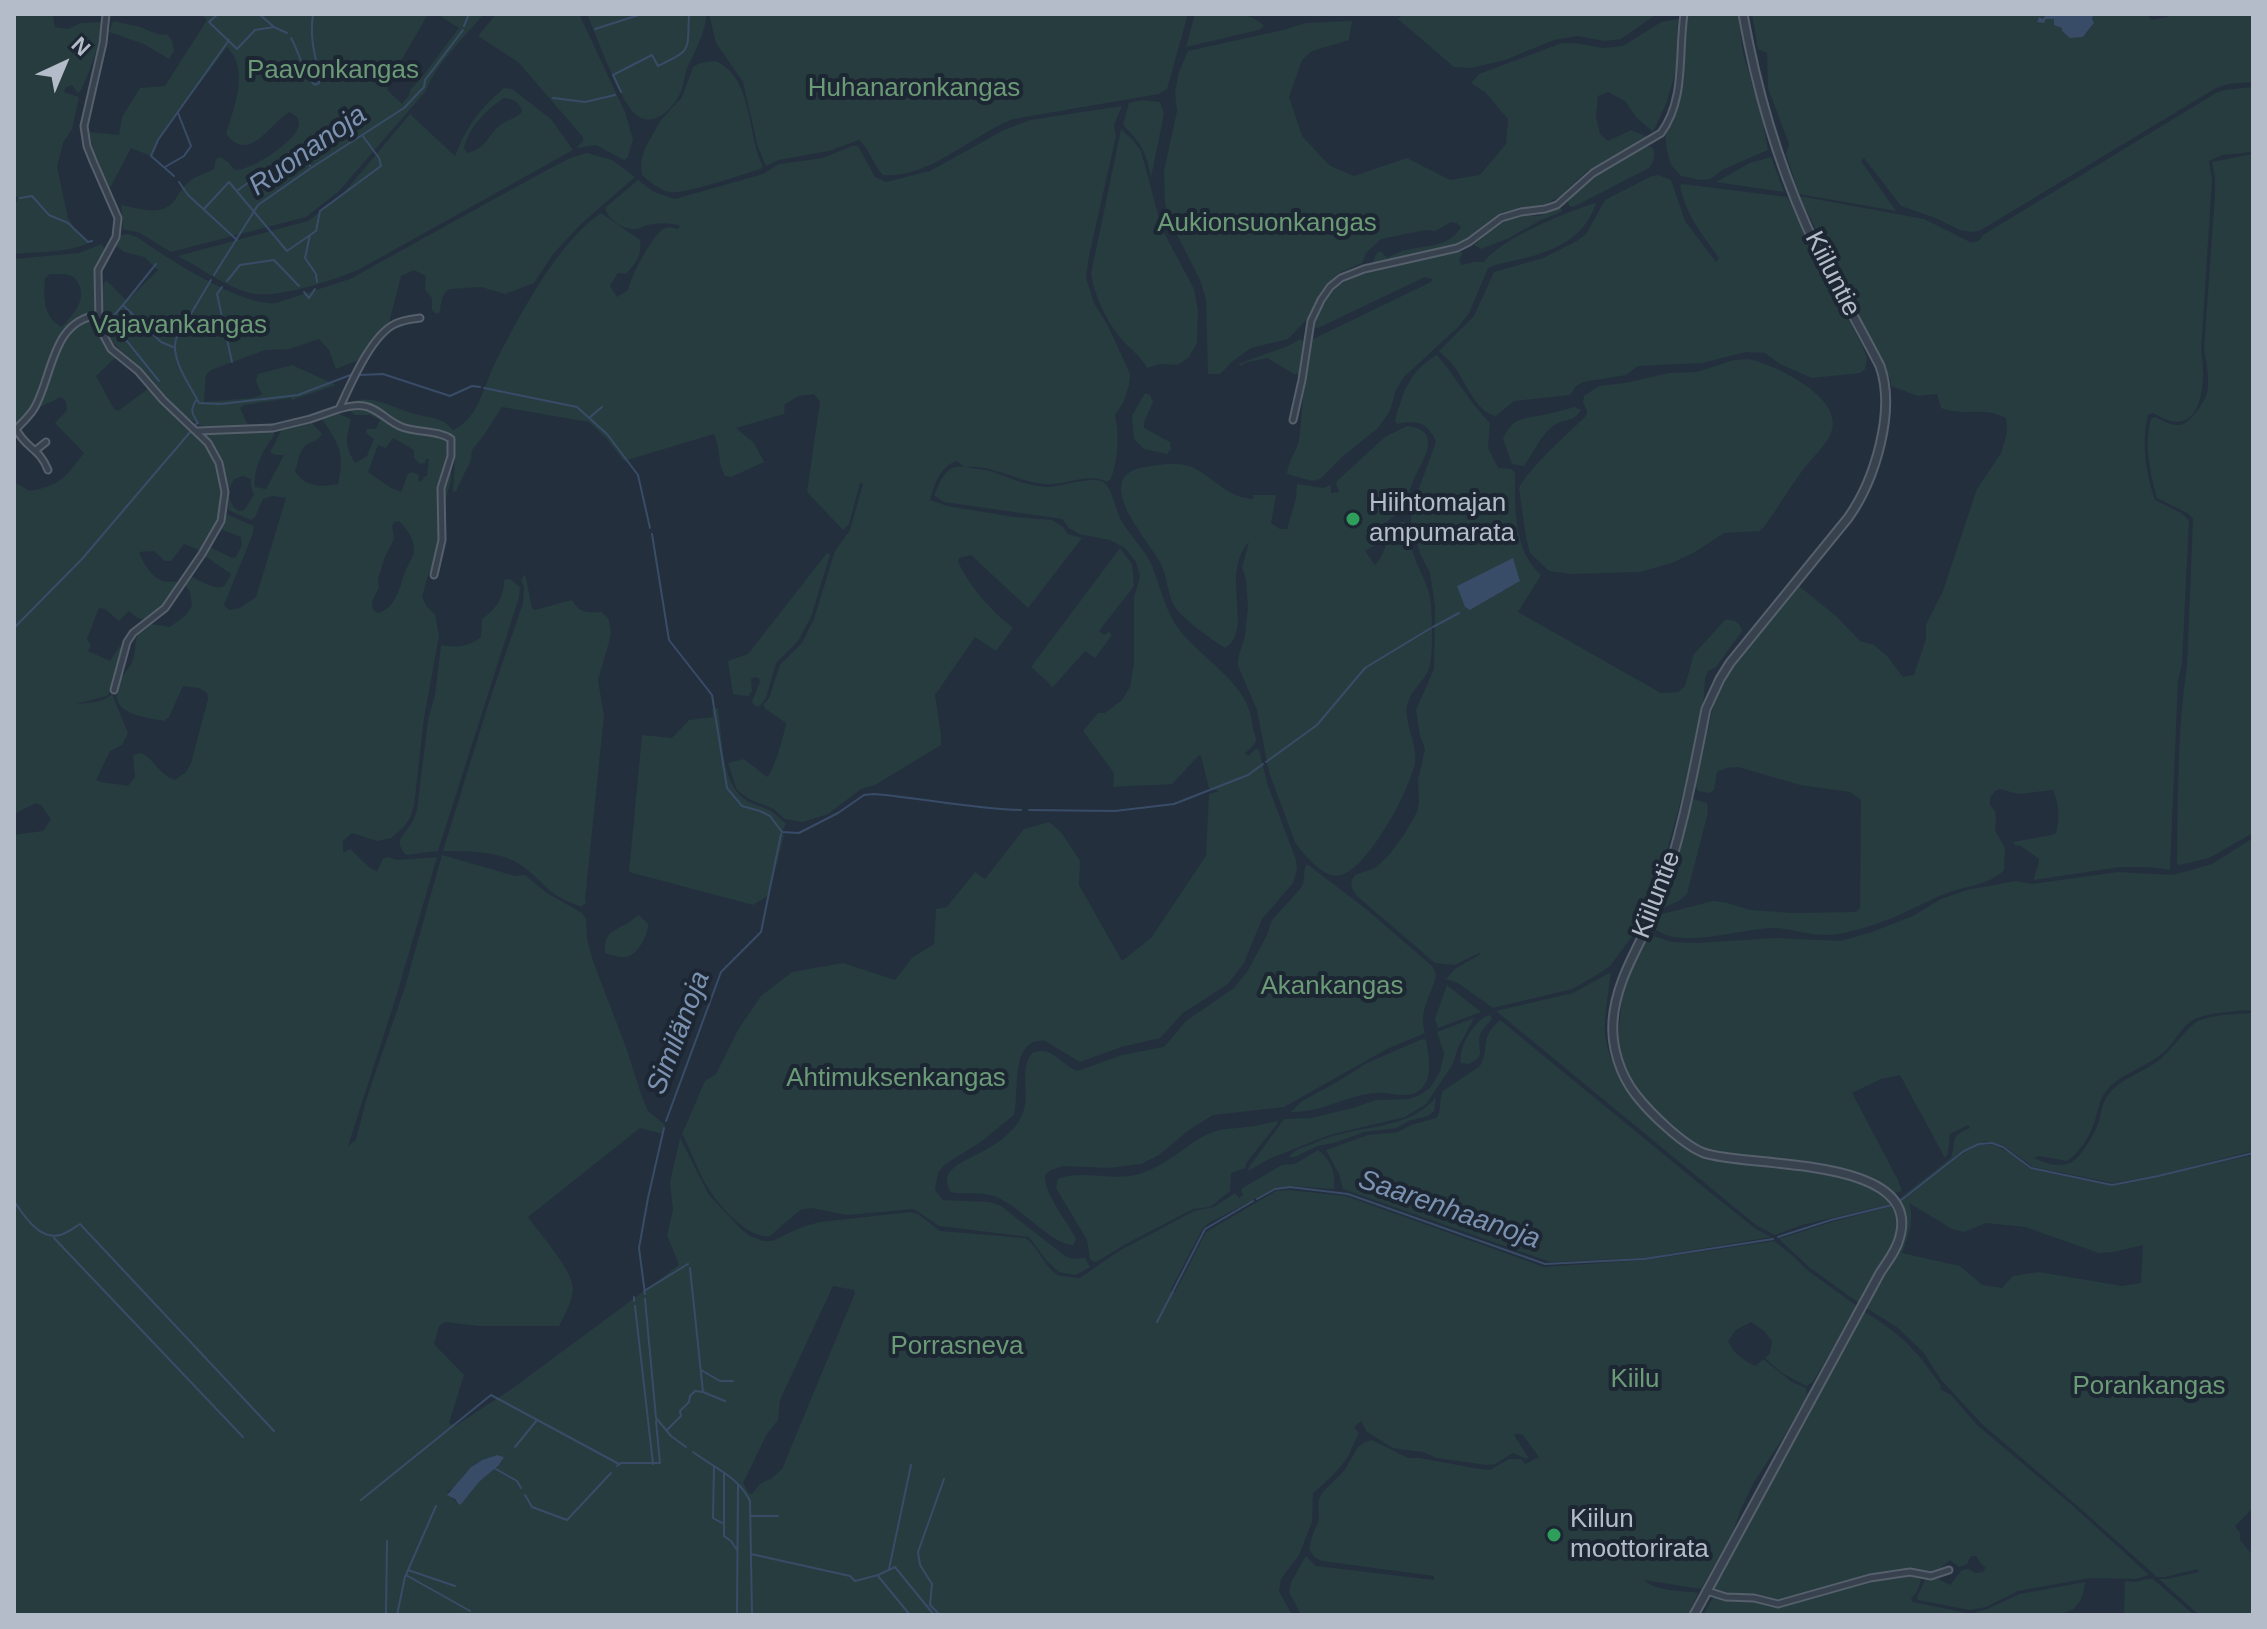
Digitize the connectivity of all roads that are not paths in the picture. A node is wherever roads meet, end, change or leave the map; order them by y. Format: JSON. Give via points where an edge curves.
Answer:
{"nodes":[{"id":1,"x":106,"y":14,"type":"edge"},
{"id":2,"x":1684,"y":14,"type":"edge"},
{"id":3,"x":1743,"y":14,"type":"edge"},
{"id":4,"x":98,"y":315,"type":"junction"},
{"id":5,"x":420,"y":318,"type":"dead end"},
{"id":6,"x":339,"y":409,"type":"junction"},
{"id":7,"x":1293,"y":420,"type":"dead end"},
{"id":8,"x":15,"y":430,"type":"edge"},
{"id":9,"x":198,"y":431,"type":"junction"},
{"id":10,"x":46,"y":442,"type":"dead end"},
{"id":11,"x":35,"y":450,"type":"junction"},
{"id":12,"x":48,"y":470,"type":"dead end"},
{"id":13,"x":434,"y":575,"type":"dead end"},
{"id":14,"x":114,"y":690,"type":"dead end"},
{"id":15,"x":1949,"y":1570,"type":"dead end"},
{"id":16,"x":1707,"y":1591,"type":"junction"},
{"id":17,"x":1694,"y":1615,"type":"edge"}],
"edges":[{"from":1,"to":4,"type":"street","via":[[84,126],[87,146],[118,218],[116,237],[98,270]]},
{"from":2,"to":7,"type":"street","via":[[1678,94],[1661,133],[1593,173],[1551,208],[1501,218],[1457,248],[1341,278],[1325,293],[1311,321]]},
{"from":3,"to":16,"type":"street","name":"Kiiluntie","via":[[1775,146],[1812,238],[1880,366],[1885,411],[1875,465],[1855,508],[1745,644],[1710,699],[1674,852],[1615,1006],[1613,1040],[1633,1091],[1691,1147],[1717,1156],[1854,1176],[1890,1197],[1902,1224],[1896,1247]]},
{"from":4,"to":8,"type":"street","via":[[79,320],[65,334],[34,409]]},
{"from":4,"to":9,"type":"street","via":[[111,349]]},
{"from":5,"to":6,"type":"street","via":[[395,323],[385,332]]},
{"from":6,"to":9,"type":"street","via":[[273,428]]},
{"from":6,"to":13,"type":"street","via":[[369,407],[405,429],[451,439],[441,482],[442,540]]},
{"from":8,"to":11,"type":"street"},
{"from":9,"to":14,"type":"street","via":[[222,471],[221,521],[165,608],[130,637]]},
{"from":10,"to":11,"type":"street"},
{"from":11,"to":12,"type":"street"},
{"from":15,"to":16,"type":"street","via":[[1931,1576],[1910,1572],[1870,1578],[1778,1604]]},
{"from":16,"to":17,"type":"street","name":"Kiiluntie"}]}
